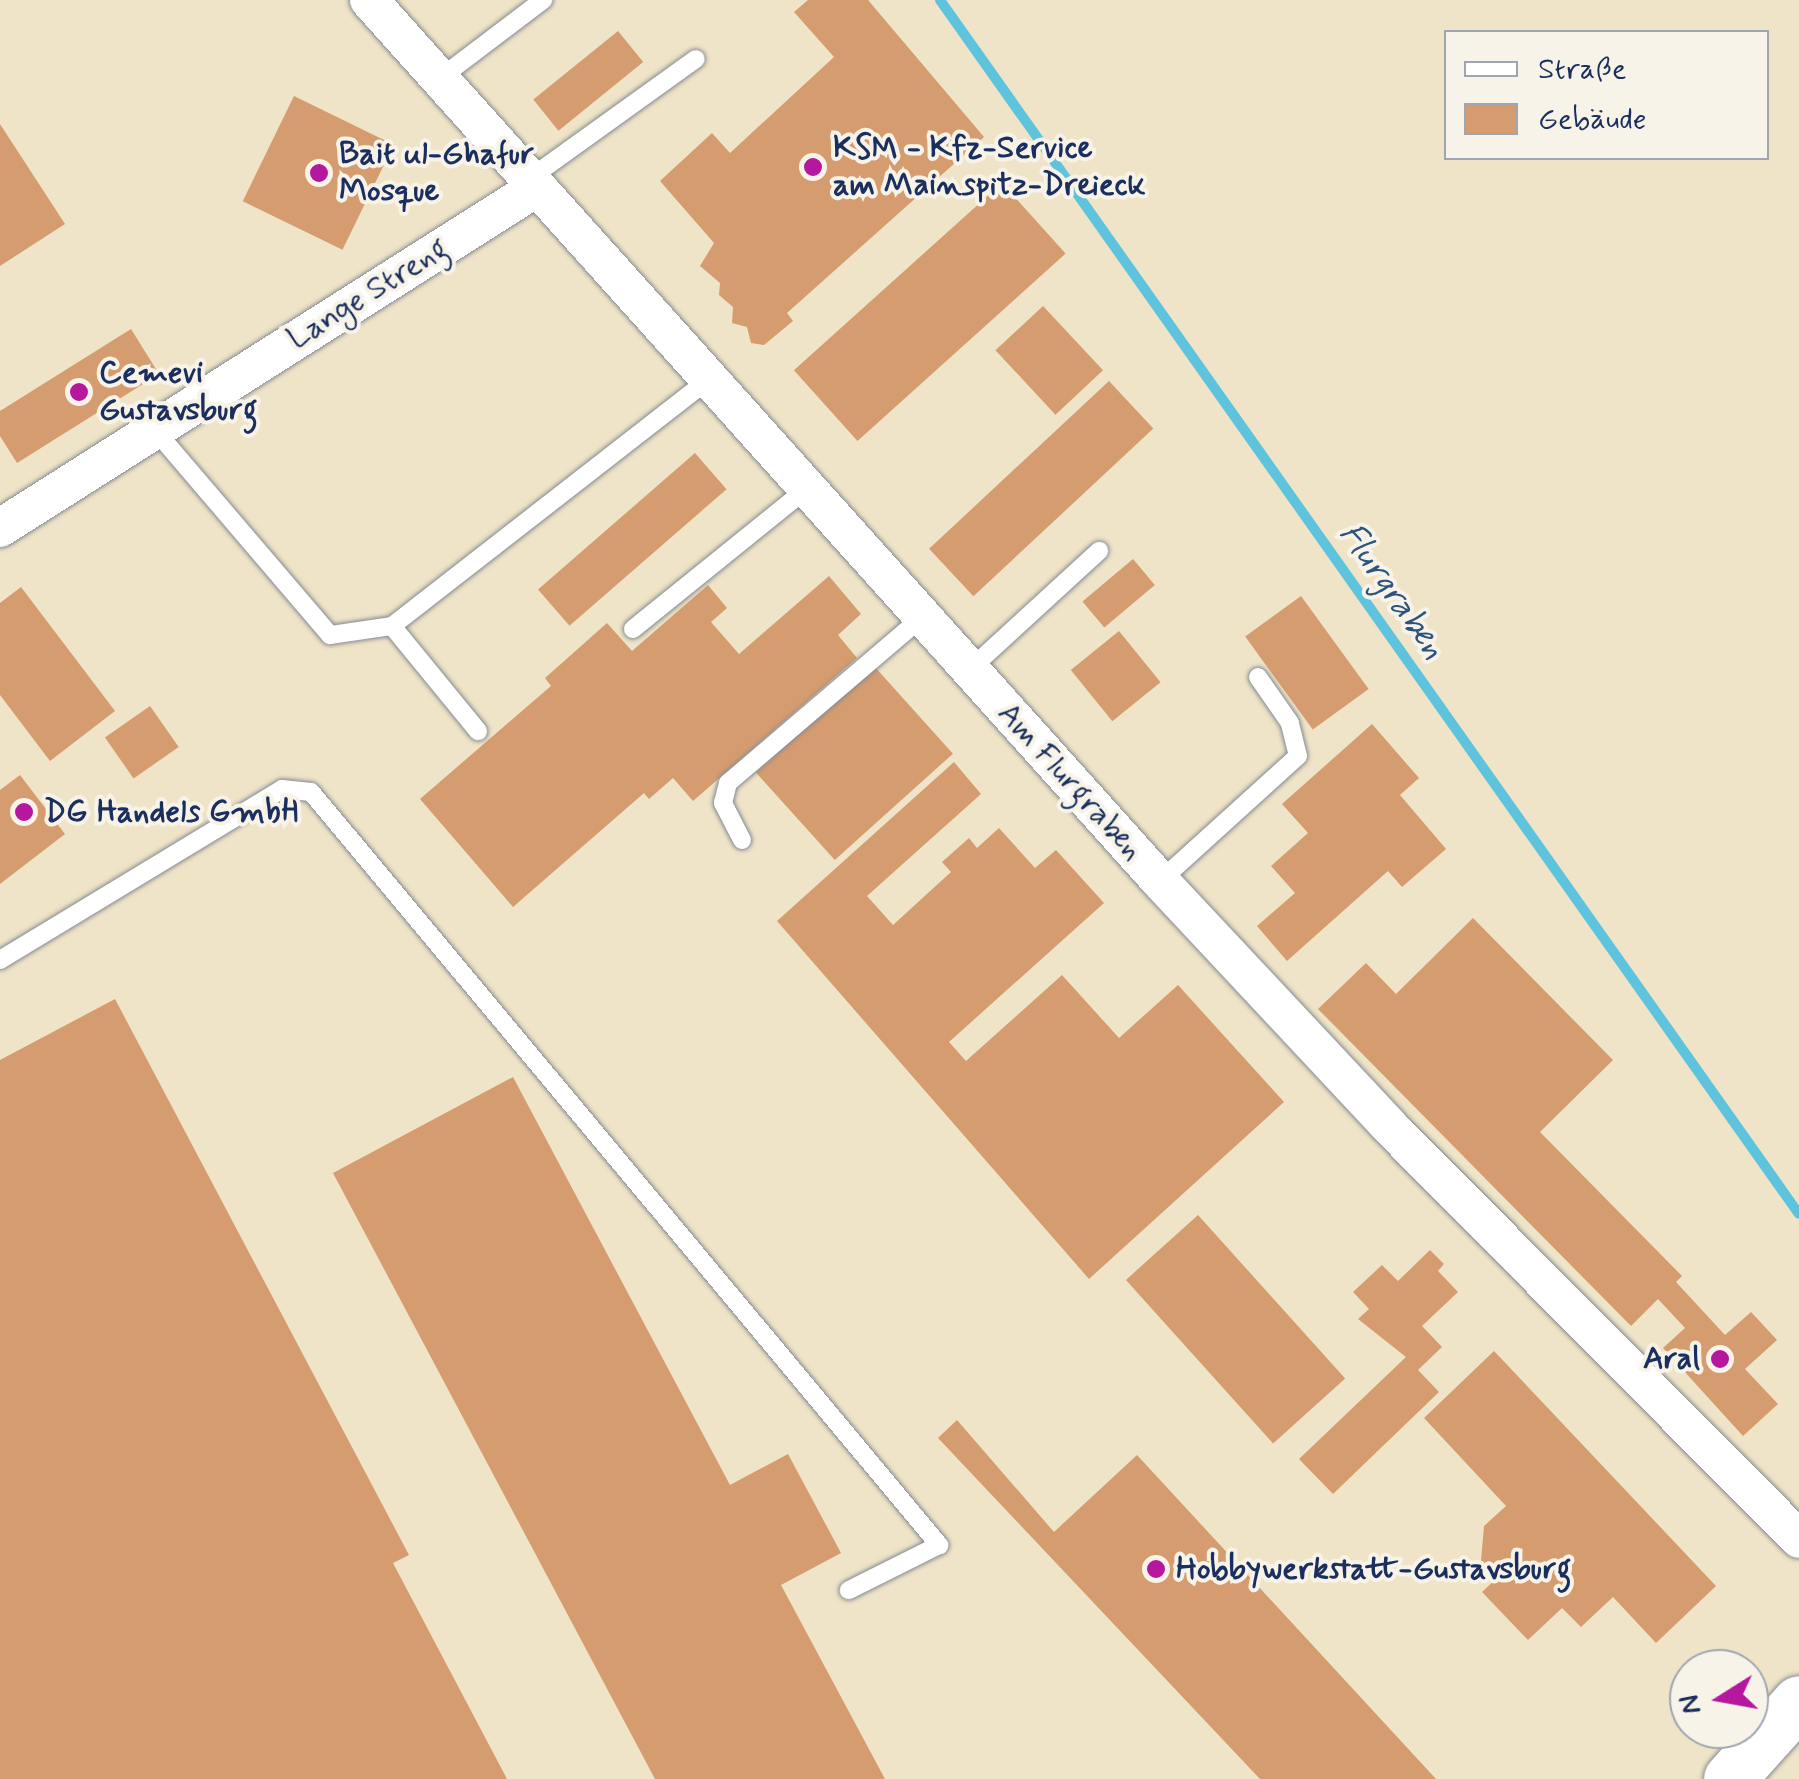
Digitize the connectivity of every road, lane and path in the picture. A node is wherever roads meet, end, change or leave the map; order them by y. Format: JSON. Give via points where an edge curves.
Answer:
{"nodes":[{"id":1,"x":369,"y":0,"type":"edge"},
{"id":2,"x":544,"y":0,"type":"edge"},
{"id":3,"x":696,"y":59,"type":"dead end"},
{"id":4,"x":438,"y":79,"type":"junction"},
{"id":5,"x":529,"y":185,"type":"junction"},
{"id":6,"x":705,"y":382,"type":"junction"},
{"id":7,"x":154,"y":429,"type":"junction"},
{"id":8,"x":804,"y":491,"type":"junction"},
{"id":9,"x":0,"y":528,"type":"edge"},
{"id":10,"x":1099,"y":551,"type":"dead end"},
{"id":11,"x":920,"y":619,"type":"junction"},
{"id":12,"x":392,"y":626,"type":"junction"},
{"id":13,"x":633,"y":629,"type":"dead end"},
{"id":14,"x":968,"y":671,"type":"junction"},
{"id":15,"x":1258,"y":677,"type":"dead end"},
{"id":16,"x":478,"y":731,"type":"dead end"},
{"id":17,"x":742,"y":840,"type":"dead end"},
{"id":18,"x":1160,"y":881,"type":"junction"},
{"id":19,"x":0,"y":960,"type":"edge"},
{"id":20,"x":1799,"y":1539,"type":"edge"},
{"id":21,"x":849,"y":1590,"type":"dead end"},
{"id":22,"x":1799,"y":1702,"type":"edge"},
{"id":23,"x":1730,"y":1779,"type":"edge"}],
"edges":[{"from":1,"to":4,"type":"street","name":"Am Flurgraben"},
{"from":2,"to":4,"type":"lane"},
{"from":3,"to":5,"type":"lane"},
{"from":4,"to":5,"type":"street","name":"Am Flurgraben"},
{"from":5,"to":6,"type":"street","name":"Am Flurgraben"},
{"from":5,"to":7,"type":"street","name":"Lange Streng"},
{"from":6,"to":8,"type":"street","name":"Am Flurgraben"},
{"from":6,"to":12,"type":"lane"},
{"from":7,"to":9,"type":"street","name":"Lange Streng"},
{"from":7,"to":12,"type":"lane","via":[[330,635]]},
{"from":8,"to":11,"type":"street","name":"Am Flurgraben"},
{"from":8,"to":13,"type":"lane"},
{"from":10,"to":14,"type":"lane"},
{"from":11,"to":14,"type":"street","name":"Am Flurgraben"},
{"from":11,"to":17,"type":"lane","via":[[728,783],[723,803]]},
{"from":12,"to":16,"type":"lane"},
{"from":14,"to":18,"type":"street","name":"Am Flurgraben"},
{"from":15,"to":18,"type":"lane","via":[[1290,723],[1298,756]]},
{"from":18,"to":20,"type":"street","name":"Am Flurgraben","via":[[1388,1125]]},
{"from":19,"to":21,"type":"lane","via":[[282,789],[311,792],[939,1545]]},
{"from":22,"to":23,"type":"main road"}]}
